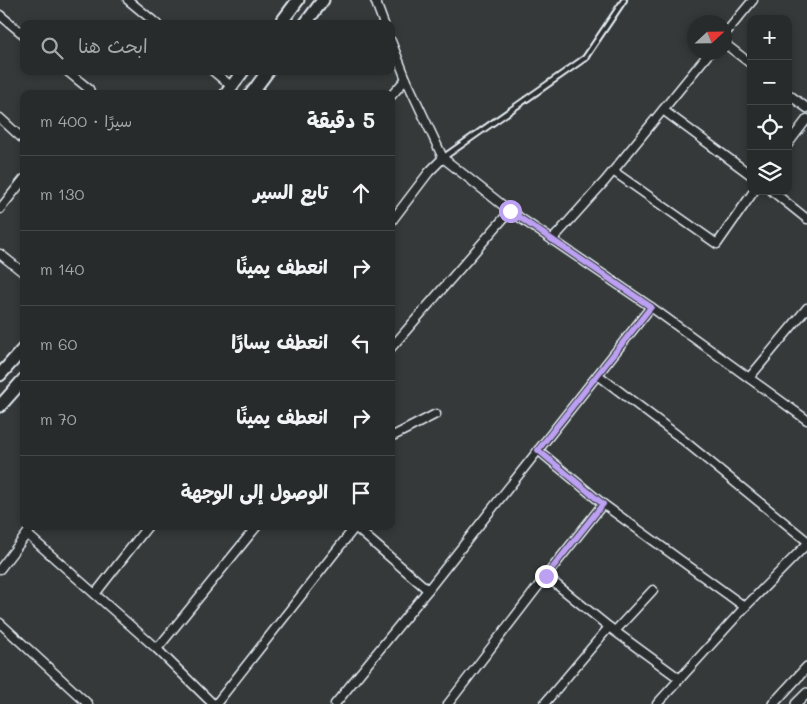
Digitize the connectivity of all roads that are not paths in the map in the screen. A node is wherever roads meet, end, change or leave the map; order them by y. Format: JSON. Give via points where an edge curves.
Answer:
{"nodes":[{"id":1,"x":128,"y":0,"type":"edge"},
{"id":2,"x":298,"y":0,"type":"edge"},
{"id":3,"x":323,"y":0,"type":"edge"},
{"id":4,"x":375,"y":0,"type":"edge"},
{"id":5,"x":624,"y":0,"type":"edge"},
{"id":6,"x":752,"y":0,"type":"edge"},
{"id":7,"x":0,"y":15,"type":"edge"},
{"id":8,"x":152,"y":20,"type":"edge"},
{"id":9,"x":283,"y":20,"type":"edge"},
{"id":10,"x":308,"y":20,"type":"edge"},
{"id":11,"x":382,"y":20,"type":"edge"},
{"id":12,"x":732,"y":25,"type":"edge"},
{"id":13,"x":20,"y":31,"type":"edge"},
{"id":14,"x":732,"y":49,"type":"edge"},
{"id":15,"x":395,"y":51,"type":"edge"},
{"id":16,"x":704,"y":60,"type":"edge"},
{"id":17,"x":747,"y":61,"type":"edge"},
{"id":18,"x":73,"y":75,"type":"edge"},
{"id":19,"x":216,"y":75,"type":"edge"},
{"id":20,"x":240,"y":75,"type":"edge"},
{"id":21,"x":265,"y":75,"type":"edge"},
{"id":22,"x":406,"y":79,"type":"junction"},
{"id":23,"x":90,"y":90,"type":"edge"},
{"id":24,"x":228,"y":90,"type":"edge"},
{"id":25,"x":254,"y":90,"type":"edge"},
{"id":26,"x":395,"y":91,"type":"edge"},
{"id":27,"x":792,"y":97,"type":"edge"},
{"id":28,"x":807,"y":108,"type":"edge"},
{"id":29,"x":663,"y":110,"type":"junction"},
{"id":30,"x":0,"y":118,"type":"edge"},
{"id":31,"x":807,"y":119,"type":"edge"},
{"id":32,"x":20,"y":136,"type":"edge"},
{"id":33,"x":792,"y":139,"type":"edge"},
{"id":34,"x":443,"y":158,"type":"junction"},
{"id":35,"x":613,"y":171,"type":"junction"},
{"id":36,"x":747,"y":172,"type":"edge"},
{"id":37,"x":20,"y":184,"type":"edge"},
{"id":38,"x":751,"y":195,"type":"edge"},
{"id":39,"x":777,"y":195,"type":"edge"},
{"id":40,"x":0,"y":209,"type":"edge"},
{"id":41,"x":510,"y":211,"type":"junction"},
{"id":42,"x":395,"y":217,"type":"edge"},
{"id":43,"x":807,"y":219,"type":"edge"},
{"id":44,"x":552,"y":240,"type":"junction"},
{"id":45,"x":0,"y":254,"type":"edge"},
{"id":46,"x":20,"y":270,"type":"edge"},
{"id":47,"x":651,"y":307,"type":"junction"},
{"id":48,"x":807,"y":308,"type":"edge"},
{"id":49,"x":395,"y":343,"type":"edge"},
{"id":50,"x":20,"y":352,"type":"edge"},
{"id":51,"x":0,"y":375,"type":"edge"},
{"id":52,"x":598,"y":375,"type":"junction"},
{"id":53,"x":749,"y":378,"type":"junction"},
{"id":54,"x":20,"y":384,"type":"edge"},
{"id":55,"x":0,"y":406,"type":"edge"},
{"id":56,"x":436,"y":414,"type":"dead end"},
{"id":57,"x":807,"y":420,"type":"edge"},
{"id":58,"x":395,"y":435,"type":"edge"},
{"id":59,"x":538,"y":450,"type":"junction"},
{"id":60,"x":603,"y":504,"type":"junction"},
{"id":61,"x":30,"y":530,"type":"edge"},
{"id":62,"x":145,"y":530,"type":"edge"},
{"id":63,"x":254,"y":530,"type":"edge"},
{"id":64,"x":352,"y":530,"type":"edge"},
{"id":65,"x":358,"y":530,"type":"edge"},
{"id":66,"x":28,"y":534,"type":"junction"},
{"id":67,"x":807,"y":543,"type":"edge"},
{"id":68,"x":0,"y":569,"type":"edge"},
{"id":69,"x":546,"y":576,"type":"junction"},
{"id":70,"x":428,"y":590,"type":"junction"},
{"id":71,"x":652,"y":590,"type":"dead end"},
{"id":72,"x":95,"y":594,"type":"junction"},
{"id":73,"x":745,"y":607,"type":"junction"},
{"id":74,"x":0,"y":623,"type":"edge"},
{"id":75,"x":612,"y":629,"type":"junction"},
{"id":76,"x":156,"y":649,"type":"junction"},
{"id":77,"x":807,"y":667,"type":"edge"},
{"id":78,"x":680,"y":679,"type":"junction"},
{"id":79,"x":807,"y":693,"type":"edge"},
{"id":80,"x":88,"y":704,"type":"edge"},
{"id":81,"x":215,"y":704,"type":"edge"},
{"id":82,"x":335,"y":704,"type":"edge"},
{"id":83,"x":448,"y":704,"type":"edge"},
{"id":84,"x":544,"y":704,"type":"edge"},
{"id":85,"x":657,"y":704,"type":"edge"},
{"id":86,"x":773,"y":704,"type":"edge"},
{"id":87,"x":796,"y":704,"type":"edge"}],
"edges":[{"from":1,"to":8,"type":"street"},
{"from":2,"to":9,"type":"main road"},
{"from":3,"to":10,"type":"main road"},
{"from":4,"to":11,"type":"street"},
{"from":5,"to":34,"type":"lane","via":[[586,58]]},
{"from":6,"to":12,"type":"street"},
{"from":7,"to":13,"type":"street"},
{"from":14,"to":17,"type":"street"},
{"from":15,"to":22,"type":"street"},
{"from":16,"to":29,"type":"street"},
{"from":18,"to":23,"type":"street"},
{"from":19,"to":24,"type":"street"},
{"from":20,"to":24,"type":"main road"},
{"from":21,"to":25,"type":"main road"},
{"from":22,"to":26,"type":"street"},
{"from":22,"to":34,"type":"street"},
{"from":27,"to":28,"type":"street"},
{"from":29,"to":35,"type":"street"},
{"from":29,"to":36,"type":"street"},
{"from":30,"to":32,"type":"street"},
{"from":31,"to":33,"type":"street"},
{"from":34,"to":41,"type":"street"},
{"from":34,"to":42,"type":"street"},
{"from":35,"to":38,"type":"street","via":[[717,244]]},
{"from":35,"to":44,"type":"street"},
{"from":37,"to":40,"type":"street"},
{"from":39,"to":43,"type":"street"},
{"from":41,"to":44,"type":"street"},
{"from":41,"to":49,"type":"street"},
{"from":44,"to":47,"type":"street"},
{"from":45,"to":46,"type":"street"},
{"from":47,"to":52,"type":"street"},
{"from":47,"to":53,"type":"street"},
{"from":48,"to":53,"type":"street"},
{"from":50,"to":51,"type":"main road"},
{"from":52,"to":59,"type":"street"},
{"from":52,"to":67,"type":"street","via":[[677,435]]},
{"from":53,"to":57,"type":"street"},
{"from":54,"to":55,"type":"main road"},
{"from":56,"to":58,"type":"street"},
{"from":59,"to":60,"type":"street"},
{"from":59,"to":70,"type":"street"},
{"from":60,"to":69,"type":"street"},
{"from":60,"to":73,"type":"street"},
{"from":61,"to":66,"type":"street"},
{"from":62,"to":72,"type":"street"},
{"from":63,"to":76,"type":"street"},
{"from":64,"to":81,"type":"street"},
{"from":65,"to":70,"type":"street"},
{"from":66,"to":68,"type":"street"},
{"from":66,"to":72,"type":"street"},
{"from":67,"to":73,"type":"street"},
{"from":69,"to":75,"type":"street"},
{"from":69,"to":83,"type":"street"},
{"from":70,"to":82,"type":"street"},
{"from":71,"to":75,"type":"street"},
{"from":72,"to":76,"type":"street"},
{"from":73,"to":78,"type":"street"},
{"from":74,"to":80,"type":"street"},
{"from":75,"to":78,"type":"street"},
{"from":75,"to":84,"type":"street"},
{"from":76,"to":81,"type":"street"},
{"from":77,"to":86,"type":"street"},
{"from":78,"to":85,"type":"street"},
{"from":79,"to":87,"type":"street"}]}
